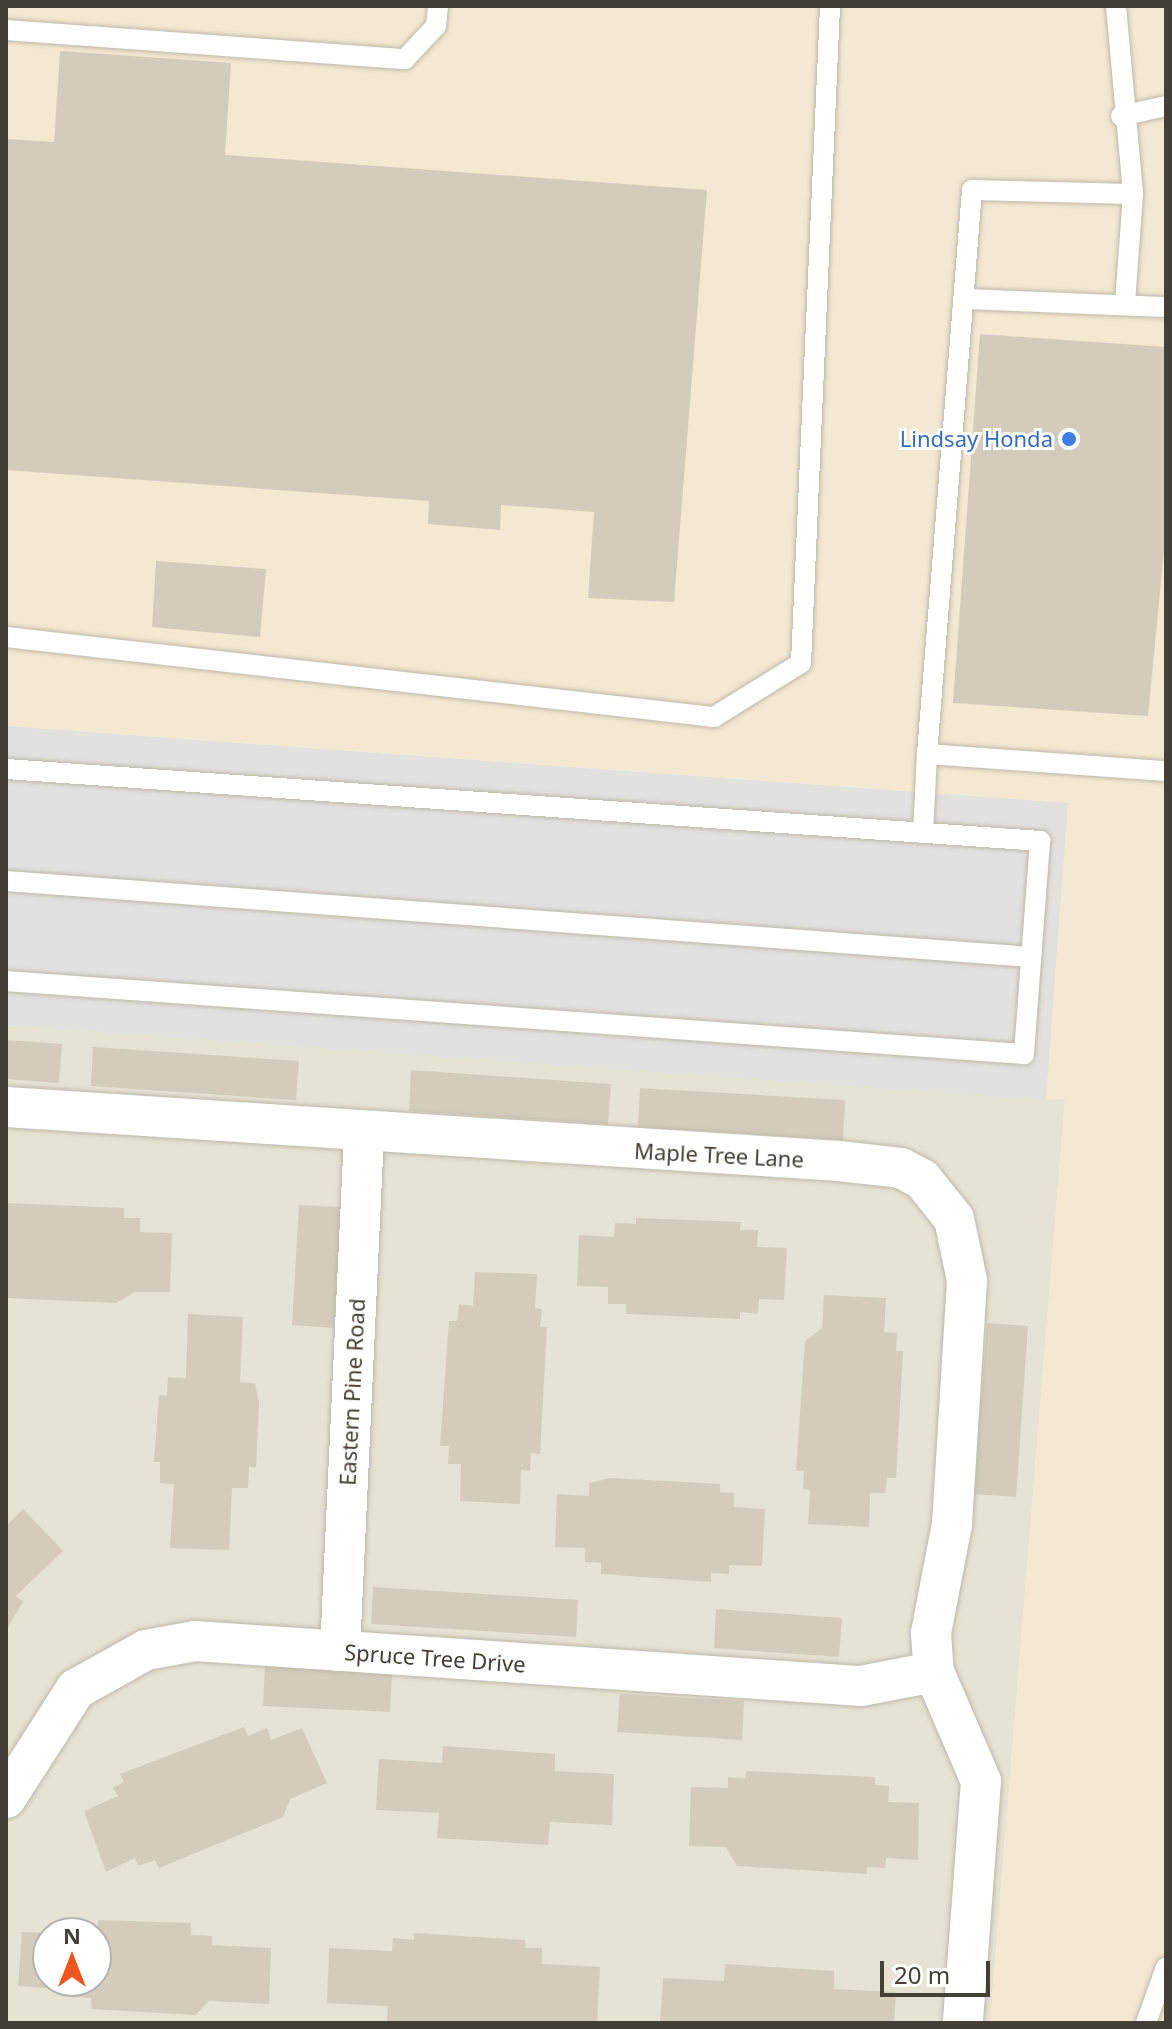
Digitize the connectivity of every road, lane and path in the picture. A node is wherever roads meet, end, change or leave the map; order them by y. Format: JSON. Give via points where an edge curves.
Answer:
{"nodes":[{"id":1,"x":438,"y":6,"type":"edge"},
{"id":2,"x":830,"y":6,"type":"edge"},
{"id":3,"x":1116,"y":6,"type":"edge"},
{"id":4,"x":6,"y":30,"type":"edge"},
{"id":5,"x":1166,"y":106,"type":"edge"},
{"id":6,"x":1121,"y":116,"type":"junction"},
{"id":7,"x":1133,"y":194,"type":"junction"},
{"id":8,"x":964,"y":299,"type":"junction"},
{"id":9,"x":1125,"y":304,"type":"junction"},
{"id":10,"x":1166,"y":307,"type":"edge"},
{"id":11,"x":6,"y":637,"type":"edge"},
{"id":12,"x":927,"y":754,"type":"junction"},
{"id":13,"x":6,"y":769,"type":"edge"},
{"id":14,"x":1166,"y":771,"type":"edge"},
{"id":15,"x":923,"y":833,"type":"junction"},
{"id":16,"x":6,"y":881,"type":"edge"},
{"id":17,"x":1031,"y":957,"type":"junction"},
{"id":18,"x":6,"y":981,"type":"edge"},
{"id":19,"x":6,"y":1107,"type":"edge"},
{"id":20,"x":364,"y":1134,"type":"junction"},
{"id":21,"x":340,"y":1651,"type":"junction"},
{"id":22,"x":934,"y":1672,"type":"junction"},
{"id":23,"x":6,"y":1798,"type":"edge"},
{"id":24,"x":1166,"y":1967,"type":"edge"},
{"id":25,"x":963,"y":2023,"type":"edge"},
{"id":26,"x":1146,"y":2023,"type":"edge"}],
"edges":[{"from":1,"to":4,"type":"lane","via":[[436,26],[405,59]]},
{"from":2,"to":11,"type":"lane","via":[[801,663],[714,717]]},
{"from":3,"to":6,"type":"lane"},
{"from":5,"to":6,"type":"lane"},
{"from":6,"to":7,"type":"lane"},
{"from":7,"to":8,"type":"lane","via":[[972,190]]},
{"from":7,"to":9,"type":"lane"},
{"from":8,"to":9,"type":"lane"},
{"from":8,"to":12,"type":"lane"},
{"from":9,"to":10,"type":"lane"},
{"from":12,"to":14,"type":"lane"},
{"from":12,"to":15,"type":"lane"},
{"from":13,"to":15,"type":"lane"},
{"from":15,"to":17,"type":"lane","via":[[1040,841]]},
{"from":16,"to":17,"type":"lane"},
{"from":17,"to":18,"type":"lane","via":[[1024,1054]]},
{"from":19,"to":20,"type":"street","name":"Maple Tree Lane"},
{"from":20,"to":21,"type":"street","name":"Eastern Pine Road"},
{"from":20,"to":22,"type":"street","name":"Maple Tree Lane","via":[[839,1161],[901,1168],[922,1179],[954,1219],[968,1310],[952,1524],[931,1633]]},
{"from":21,"to":22,"type":"street","name":"Spruce Tree Drive","via":[[861,1686]]},
{"from":21,"to":23,"type":"street","name":"Spruce Tree Drive","via":[[195,1641],[132,1656],[76,1689]]},
{"from":22,"to":25,"type":"street","name":"Maple Tree Lane","via":[[981,1781]]},
{"from":24,"to":26,"type":"lane"}]}
